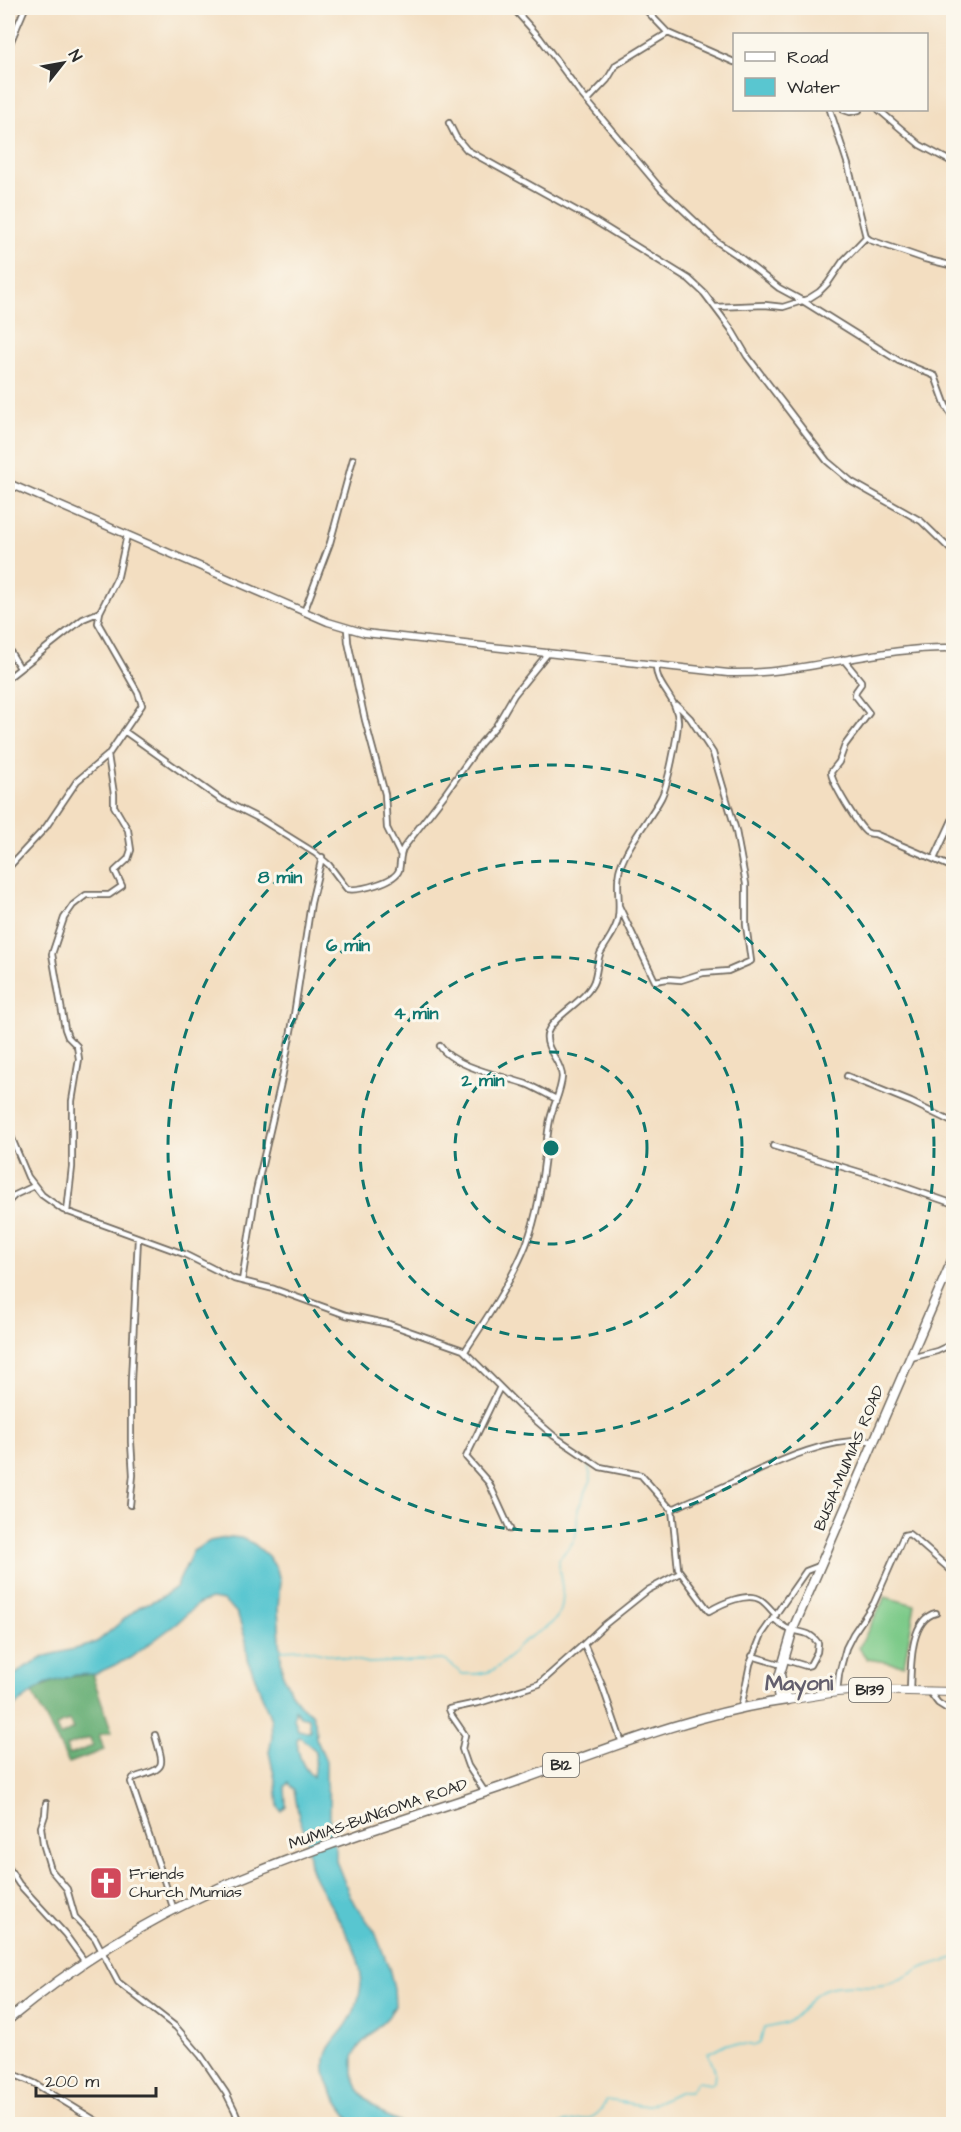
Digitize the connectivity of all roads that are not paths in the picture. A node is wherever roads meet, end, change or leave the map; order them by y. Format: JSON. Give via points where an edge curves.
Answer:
{"nodes":[{"id":1,"x":25,"y":8,"type":"edge"},
{"id":2,"x":513,"y":8,"type":"edge"},
{"id":3,"x":644,"y":8,"type":"edge"},
{"id":4,"x":668,"y":33,"type":"junction"},
{"id":5,"x":8,"y":48,"type":"edge"},
{"id":6,"x":733,"y":62,"type":"edge"},
{"id":7,"x":587,"y":101,"type":"junction"},
{"id":8,"x":830,"y":111,"type":"edge"},
{"id":9,"x":880,"y":111,"type":"edge"},
{"id":10,"x":449,"y":123,"type":"dead end"},
{"id":11,"x":954,"y":163,"type":"edge"},
{"id":12,"x":866,"y":237,"type":"junction"},
{"id":13,"x":954,"y":266,"type":"edge"},
{"id":14,"x":803,"y":301,"type":"junction"},
{"id":15,"x":714,"y":307,"type":"junction"},
{"id":16,"x":954,"y":419,"type":"edge"},
{"id":17,"x":353,"y":459,"type":"dead end"},
{"id":18,"x":8,"y":486,"type":"edge"},
{"id":19,"x":127,"y":535,"type":"junction"},
{"id":20,"x":954,"y":553,"type":"edge"},
{"id":21,"x":100,"y":612,"type":"junction"},
{"id":22,"x":304,"y":612,"type":"junction"},
{"id":23,"x":347,"y":629,"type":"junction"},
{"id":24,"x":8,"y":648,"type":"edge"},
{"id":25,"x":954,"y":648,"type":"edge"},
{"id":26,"x":548,"y":653,"type":"junction"},
{"id":27,"x":843,"y":659,"type":"junction"},
{"id":28,"x":656,"y":665,"type":"junction"},
{"id":29,"x":20,"y":668,"type":"junction"},
{"id":30,"x":8,"y":678,"type":"edge"},
{"id":31,"x":675,"y":703,"type":"junction"},
{"id":32,"x":124,"y":731,"type":"junction"},
{"id":33,"x":108,"y":754,"type":"junction"},
{"id":34,"x":954,"y":816,"type":"edge"},
{"id":35,"x":400,"y":854,"type":"junction"},
{"id":36,"x":322,"y":857,"type":"junction"},
{"id":37,"x":934,"y":859,"type":"junction"},
{"id":38,"x":8,"y":868,"type":"edge"},
{"id":39,"x":954,"y":868,"type":"edge"},
{"id":40,"x":619,"y":905,"type":"junction"},
{"id":41,"x":440,"y":1046,"type":"dead end"},
{"id":42,"x":847,"y":1076,"type":"dead end"},
{"id":43,"x":556,"y":1099,"type":"junction"},
{"id":44,"x":954,"y":1123,"type":"edge"},
{"id":45,"x":8,"y":1129,"type":"edge"},
{"id":46,"x":773,"y":1146,"type":"dead end"},
{"id":47,"x":34,"y":1186,"type":"junction"},
{"id":48,"x":8,"y":1202,"type":"edge"},
{"id":49,"x":954,"y":1204,"type":"edge"},
{"id":50,"x":67,"y":1212,"type":"junction"},
{"id":51,"x":138,"y":1238,"type":"junction"},
{"id":52,"x":954,"y":1256,"type":"edge"},
{"id":53,"x":242,"y":1281,"type":"junction"},
{"id":54,"x":954,"y":1343,"type":"edge"},
{"id":55,"x":465,"y":1351,"type":"junction"},
{"id":56,"x":909,"y":1359,"type":"junction"},
{"id":57,"x":500,"y":1387,"type":"junction"},
{"id":58,"x":873,"y":1441,"type":"junction"},
{"id":59,"x":130,"y":1505,"type":"dead end"},
{"id":60,"x":672,"y":1509,"type":"junction"},
{"id":61,"x":510,"y":1529,"type":"dead end"},
{"id":62,"x":820,"y":1566,"type":"junction"},
{"id":63,"x":680,"y":1573,"type":"junction"},
{"id":64,"x":954,"y":1573,"type":"edge"},
{"id":65,"x":936,"y":1613,"type":"dead end"},
{"id":66,"x":775,"y":1616,"type":"junction"},
{"id":67,"x":793,"y":1629,"type":"junction"},
{"id":68,"x":584,"y":1644,"type":"junction"},
{"id":69,"x":752,"y":1656,"type":"junction"},
{"id":70,"x":782,"y":1662,"type":"junction"},
{"id":71,"x":780,"y":1675,"type":"junction"},
{"id":72,"x":777,"y":1688,"type":"junction"},
{"id":73,"x":910,"y":1691,"type":"junction"},
{"id":74,"x":929,"y":1691,"type":"junction"},
{"id":75,"x":837,"y":1692,"type":"junction"},
{"id":76,"x":954,"y":1692,"type":"edge"},
{"id":77,"x":783,"y":1700,"type":"junction"},
{"id":78,"x":762,"y":1704,"type":"junction"},
{"id":79,"x":741,"y":1708,"type":"junction"},
{"id":80,"x":954,"y":1713,"type":"edge"},
{"id":81,"x":155,"y":1735,"type":"dead end"},
{"id":82,"x":622,"y":1744,"type":"junction"},
{"id":83,"x":485,"y":1792,"type":"junction"},
{"id":84,"x":46,"y":1803,"type":"dead end"},
{"id":85,"x":8,"y":1867,"type":"edge"},
{"id":86,"x":174,"y":1910,"type":"junction"},
{"id":87,"x":102,"y":1951,"type":"junction"},
{"id":88,"x":85,"y":1962,"type":"junction"},
{"id":89,"x":8,"y":2020,"type":"edge"},
{"id":90,"x":8,"y":2072,"type":"edge"},
{"id":91,"x":101,"y":2124,"type":"edge"},
{"id":92,"x":240,"y":2124,"type":"edge"}],
"edges":[{"from":1,"to":5,"type":"street"},
{"from":2,"to":7,"type":"street"},
{"from":3,"to":4,"type":"street"},
{"from":4,"to":6,"type":"street"},
{"from":4,"to":7,"type":"street","via":[[616,65]]},
{"from":7,"to":14,"type":"street","via":[[662,189],[708,233],[774,285]]},
{"from":8,"to":12,"type":"street"},
{"from":9,"to":11,"type":"street","via":[[920,145]]},
{"from":10,"to":15,"type":"street","via":[[467,150],[684,274]]},
{"from":12,"to":13,"type":"street"},
{"from":12,"to":14,"type":"street","via":[[828,283]]},
{"from":14,"to":15,"type":"street","via":[[783,307]]},
{"from":14,"to":16,"type":"street","via":[[899,361],[934,376]]},
{"from":15,"to":20,"type":"street","via":[[827,461],[852,482],[921,520]]},
{"from":17,"to":22,"type":"street","via":[[330,543]]},
{"from":18,"to":19,"type":"street"},
{"from":19,"to":21,"type":"street","via":[[118,576]]},
{"from":19,"to":22,"type":"street"},
{"from":21,"to":29,"type":"street","via":[[83,619]]},
{"from":21,"to":32,"type":"street","via":[[99,626],[142,703]]},
{"from":22,"to":23,"type":"street"},
{"from":23,"to":26,"type":"street"},
{"from":23,"to":35,"type":"street","via":[[385,794],[387,828]]},
{"from":24,"to":29,"type":"street"},
{"from":25,"to":27,"type":"street"},
{"from":26,"to":28,"type":"street"},
{"from":26,"to":35,"type":"street"},
{"from":27,"to":28,"type":"street","via":[[742,674]]},
{"from":27,"to":37,"type":"street","via":[[861,681],[855,695],[869,713],[845,745],[831,772],[832,780],[866,832]]},
{"from":28,"to":31,"type":"street","via":[[657,676]]},
{"from":29,"to":30,"type":"street"},
{"from":31,"to":40,"type":"street","via":[[677,729],[664,790],[621,866]]},
{"from":31,"to":40,"type":"street","via":[[711,750],[736,831],[746,884],[751,961],[681,980],[655,981]]},
{"from":32,"to":33,"type":"street"},
{"from":32,"to":36,"type":"street","via":[[220,799]]},
{"from":33,"to":38,"type":"street","via":[[77,781],[46,827]]},
{"from":33,"to":50,"type":"street","via":[[114,806],[128,830],[130,844],[130,856],[115,871],[122,886],[109,895],[87,895],[73,905],[64,918],[52,953],[67,1035],[79,1052],[72,1101]]},
{"from":34,"to":37,"type":"street"},
{"from":35,"to":36,"type":"street","via":[[399,870],[392,878],[351,890]]},
{"from":36,"to":53,"type":"street"},
{"from":37,"to":39,"type":"street"},
{"from":40,"to":43,"type":"street","via":[[616,925],[599,957],[590,989],[548,1032],[548,1044],[562,1074]]},
{"from":41,"to":43,"type":"street","via":[[462,1062]]},
{"from":42,"to":44,"type":"street"},
{"from":43,"to":55,"type":"street","via":[[526,1245]]},
{"from":45,"to":47,"type":"street"},
{"from":46,"to":49,"type":"street"},
{"from":47,"to":48,"type":"street"},
{"from":47,"to":50,"type":"street"},
{"from":50,"to":51,"type":"street"},
{"from":51,"to":53,"type":"street"},
{"from":51,"to":59,"type":"street"},
{"from":52,"to":56,"type":"highway","name":"BUSIA-MUMIAS ROAD"},
{"from":53,"to":55,"type":"street"},
{"from":54,"to":56,"type":"street"},
{"from":55,"to":57,"type":"street"},
{"from":56,"to":58,"type":"highway","name":"BUSIA-MUMIAS ROAD"},
{"from":57,"to":60,"type":"street","via":[[592,1464],[640,1474]]},
{"from":57,"to":61,"type":"street","via":[[466,1457],[489,1483]]},
{"from":58,"to":60,"type":"street","via":[[849,1442],[791,1457]]},
{"from":58,"to":62,"type":"highway","name":"BUSIA-MUMIAS ROAD"},
{"from":60,"to":63,"type":"street"},
{"from":62,"to":66,"type":"street","via":[[806,1571]]},
{"from":62,"to":67,"type":"highway","name":"BUSIA-MUMIAS ROAD"},
{"from":63,"to":66,"type":"street","via":[[710,1611],[730,1600],[757,1598]]},
{"from":63,"to":68,"type":"street","via":[[648,1590]]},
{"from":64,"to":75,"type":"street","via":[[909,1534],[904,1535],[874,1603],[846,1648]]},
{"from":65,"to":73,"type":"street","via":[[915,1634]]},
{"from":66,"to":67,"type":"street","via":[[785,1627]]},
{"from":66,"to":69,"type":"street"},
{"from":67,"to":70,"type":"highway","name":"BUSIA-MUMIAS ROAD"},
{"from":67,"to":70,"type":"street","via":[[814,1638],[817,1652],[808,1666]]},
{"from":68,"to":82,"type":"street"},
{"from":68,"to":83,"type":"street","via":[[537,1684],[449,1709],[465,1735],[462,1747],[468,1766]]},
{"from":69,"to":70,"type":"street"},
{"from":69,"to":79,"type":"street"},
{"from":70,"to":71,"type":"highway","name":"BUSIA-MUMIAS ROAD"},
{"from":71,"to":72,"type":"highway","name":"BUSIA-MUMIAS ROAD"},
{"from":71,"to":77,"type":"highway","name":"BUSIA-MUMIAS ROAD"},
{"from":72,"to":77,"type":"highway","name":"BUSIA-MUMIAS ROAD"},
{"from":72,"to":78,"type":"highway"},
{"from":73,"to":74,"type":"main road","number":"B139"},
{"from":73,"to":75,"type":"main road","number":"B139"},
{"from":74,"to":76,"type":"main road","number":"B139"},
{"from":74,"to":80,"type":"street","via":[[938,1703]]},
{"from":75,"to":77,"type":"main road","number":"B139"},
{"from":77,"to":78,"type":"highway","name":"MUMIAS-BUNGOMA ROAD","number":"B12"},
{"from":78,"to":79,"type":"highway","name":"MUMIAS-BUNGOMA ROAD","number":"B12"},
{"from":79,"to":82,"type":"highway","name":"MUMIAS-BUNGOMA ROAD","number":"B12"},
{"from":81,"to":86,"type":"street","via":[[160,1754],[158,1770],[131,1782]]},
{"from":82,"to":83,"type":"highway","name":"MUMIAS-BUNGOMA ROAD","number":"B12"},
{"from":83,"to":86,"type":"highway","name":"MUMIAS-BUNGOMA ROAD","number":"B12","via":[[300,1856]]},
{"from":84,"to":87,"type":"street","via":[[41,1833],[49,1864],[65,1885],[75,1917]]},
{"from":85,"to":88,"type":"street"},
{"from":86,"to":87,"type":"highway","name":"MUMIAS-BUNGOMA ROAD","number":"B12"},
{"from":87,"to":88,"type":"highway","name":"MUMIAS-BUNGOMA ROAD","number":"B12"},
{"from":87,"to":92,"type":"street","via":[[124,1987],[167,2019],[195,2049],[226,2093]]},
{"from":88,"to":89,"type":"highway","name":"MUMIAS-BUNGOMA ROAD","number":"B12"},
{"from":90,"to":91,"type":"street","via":[[34,2083]]}]}
